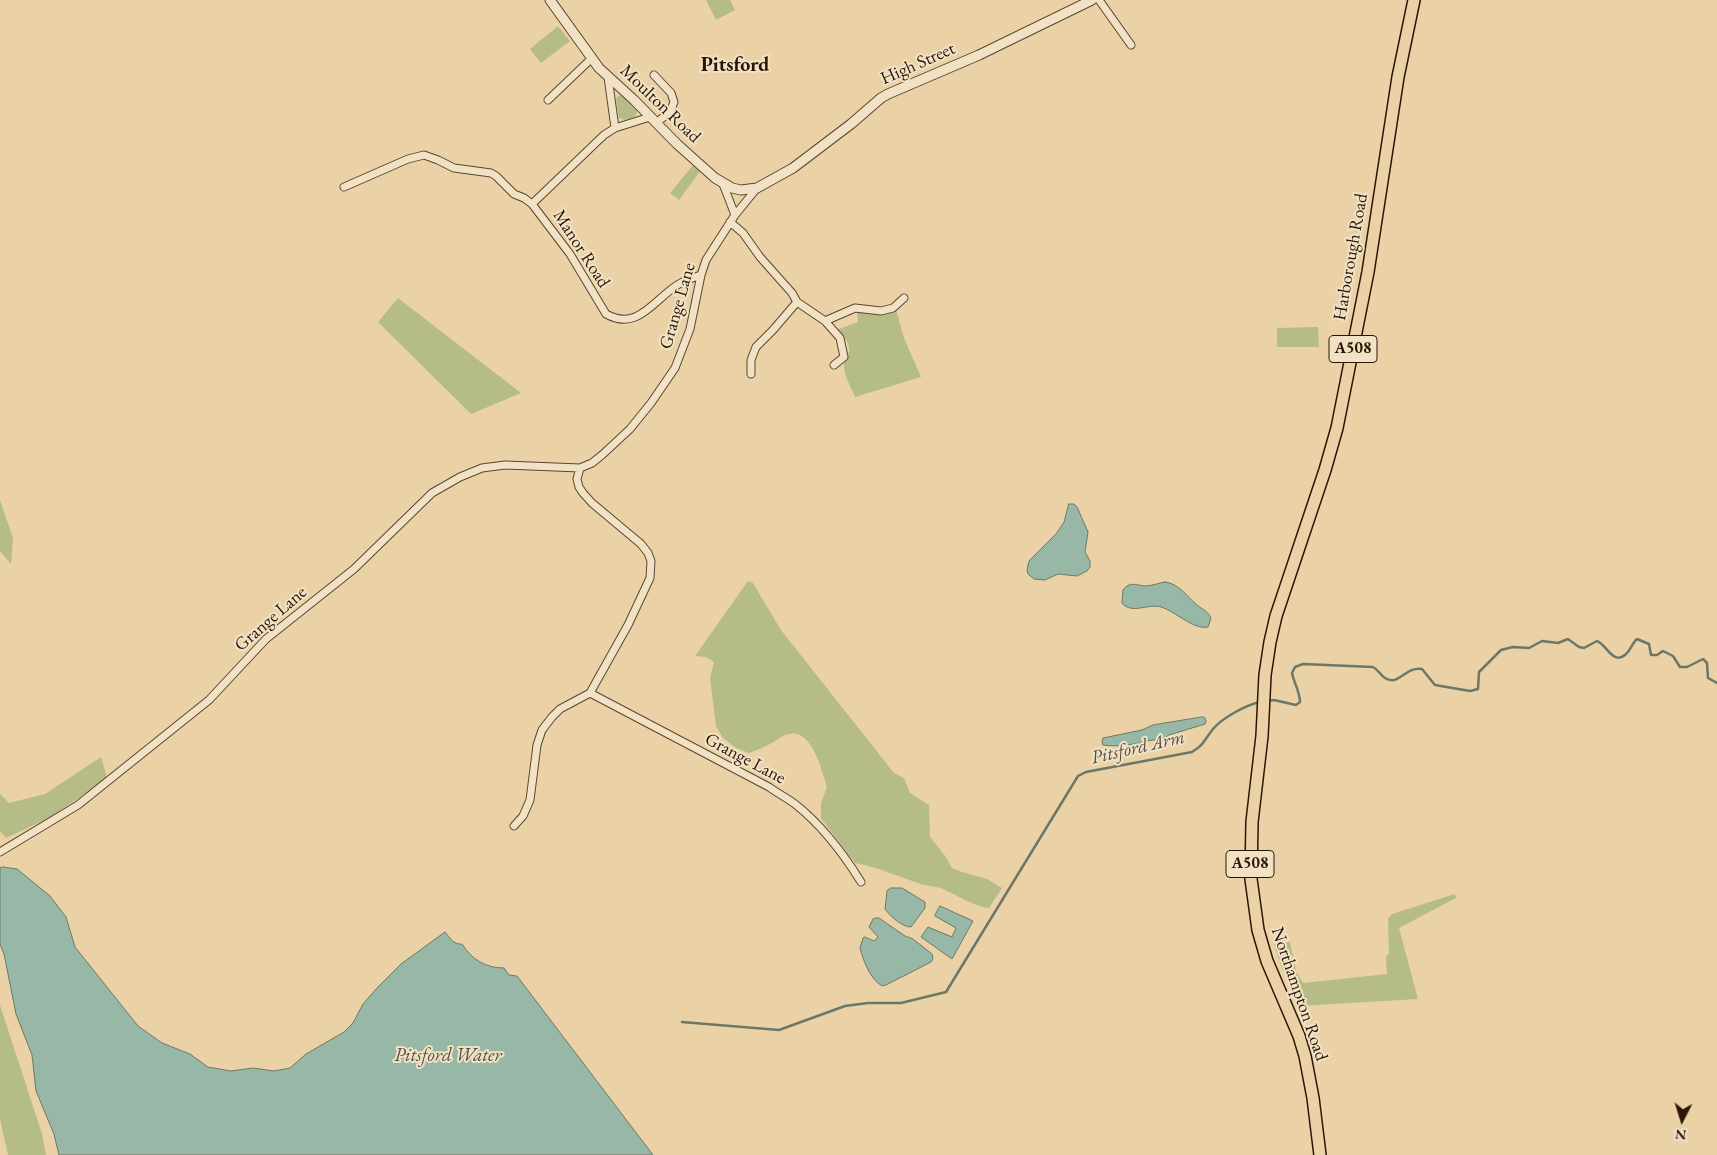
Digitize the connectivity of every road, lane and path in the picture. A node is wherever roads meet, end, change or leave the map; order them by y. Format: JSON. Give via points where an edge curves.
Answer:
{"nodes":[{"id":1,"x":550,"y":0,"type":"edge"},
{"id":2,"x":1092,"y":0,"type":"edge"},
{"id":3,"x":1099,"y":0,"type":"edge"},
{"id":4,"x":1414,"y":0,"type":"edge"},
{"id":5,"x":1131,"y":45,"type":"dead end"},
{"id":6,"x":591,"y":59,"type":"junction"},
{"id":7,"x":654,"y":75,"type":"dead end"},
{"id":8,"x":608,"y":77,"type":"junction"},
{"id":9,"x":548,"y":100,"type":"dead end"},
{"id":10,"x":653,"y":120,"type":"junction"},
{"id":11,"x":615,"y":128,"type":"junction"},
{"id":12,"x":723,"y":184,"type":"junction"},
{"id":13,"x":344,"y":187,"type":"dead end"},
{"id":14,"x":757,"y":188,"type":"junction"},
{"id":15,"x":532,"y":204,"type":"junction"},
{"id":16,"x":735,"y":215,"type":"junction"},
{"id":17,"x":730,"y":222,"type":"junction"},
{"id":18,"x":701,"y":275,"type":"junction"},
{"id":19,"x":904,"y":298,"type":"dead end"},
{"id":20,"x":797,"y":302,"type":"junction"},
{"id":21,"x":825,"y":321,"type":"junction"},
{"id":22,"x":834,"y":365,"type":"dead end"},
{"id":23,"x":751,"y":374,"type":"dead end"},
{"id":24,"x":580,"y":468,"type":"junction"},
{"id":25,"x":590,"y":693,"type":"junction"},
{"id":26,"x":1263,"y":725,"type":"joint"},
{"id":27,"x":514,"y":826,"type":"dead end"},
{"id":28,"x":0,"y":852,"type":"edge"},
{"id":29,"x":861,"y":882,"type":"dead end"},
{"id":30,"x":1320,"y":1155,"type":"edge"}],
"edges":[{"from":1,"to":6,"type":"street","name":"Moulton Road"},
{"from":2,"to":14,"type":"street","name":"High Street","via":[[979,55],[888,94],[819,150]]},
{"from":3,"to":5,"type":"street"},
{"from":4,"to":26,"type":"highway","name":"Harborough Road","number":"A508","via":[[1337,428],[1276,616],[1266,660]]},
{"from":6,"to":8,"type":"street","name":"Moulton Road"},
{"from":6,"to":9,"type":"street"},
{"from":7,"to":10,"type":"street","via":[[671,93],[674,102],[670,112]]},
{"from":8,"to":10,"type":"street","name":"Moulton Road"},
{"from":8,"to":11,"type":"street"},
{"from":10,"to":11,"type":"street","name":"Manor Road"},
{"from":10,"to":12,"type":"street","name":"Moulton Road"},
{"from":11,"to":15,"type":"street","name":"Manor Road"},
{"from":12,"to":14,"type":"street","via":[[740,190]]},
{"from":12,"to":16,"type":"street"},
{"from":13,"to":15,"type":"street","via":[[424,155],[454,168],[491,173],[514,194]]},
{"from":14,"to":16,"type":"street","name":"Grange Lane"},
{"from":15,"to":18,"type":"street","name":"Manor Road","via":[[570,254],[606,314],[614,319],[625,321],[634,318],[679,284]]},
{"from":16,"to":17,"type":"street","name":"Grange Lane"},
{"from":17,"to":18,"type":"street","name":"Grange Lane","via":[[706,260]]},
{"from":17,"to":20,"type":"street","via":[[743,233]]},
{"from":18,"to":24,"type":"street","name":"Grange Lane","via":[[690,329],[675,368],[630,429],[602,455]]},
{"from":19,"to":21,"type":"street","via":[[893,308],[881,311],[855,308]]},
{"from":20,"to":21,"type":"street"},
{"from":20,"to":23,"type":"street","via":[[756,347],[751,360]]},
{"from":21,"to":22,"type":"street","via":[[840,338],[843,350],[844,357]]},
{"from":24,"to":25,"type":"street","via":[[577,479],[583,493],[641,544],[648,553],[652,570],[643,595]]},
{"from":24,"to":28,"type":"street","name":"Grange Lane","via":[[505,465],[482,468],[432,493],[354,569],[266,639],[209,700],[78,805]]},
{"from":25,"to":27,"type":"street","via":[[560,710],[542,730],[530,800]]},
{"from":25,"to":29,"type":"street","name":"Grange Lane","via":[[794,803],[836,844]]},
{"from":26,"to":30,"type":"highway","name":"Northampton Road","number":"A508","via":[[1251,840],[1254,912],[1267,961],[1305,1056]]}]}
